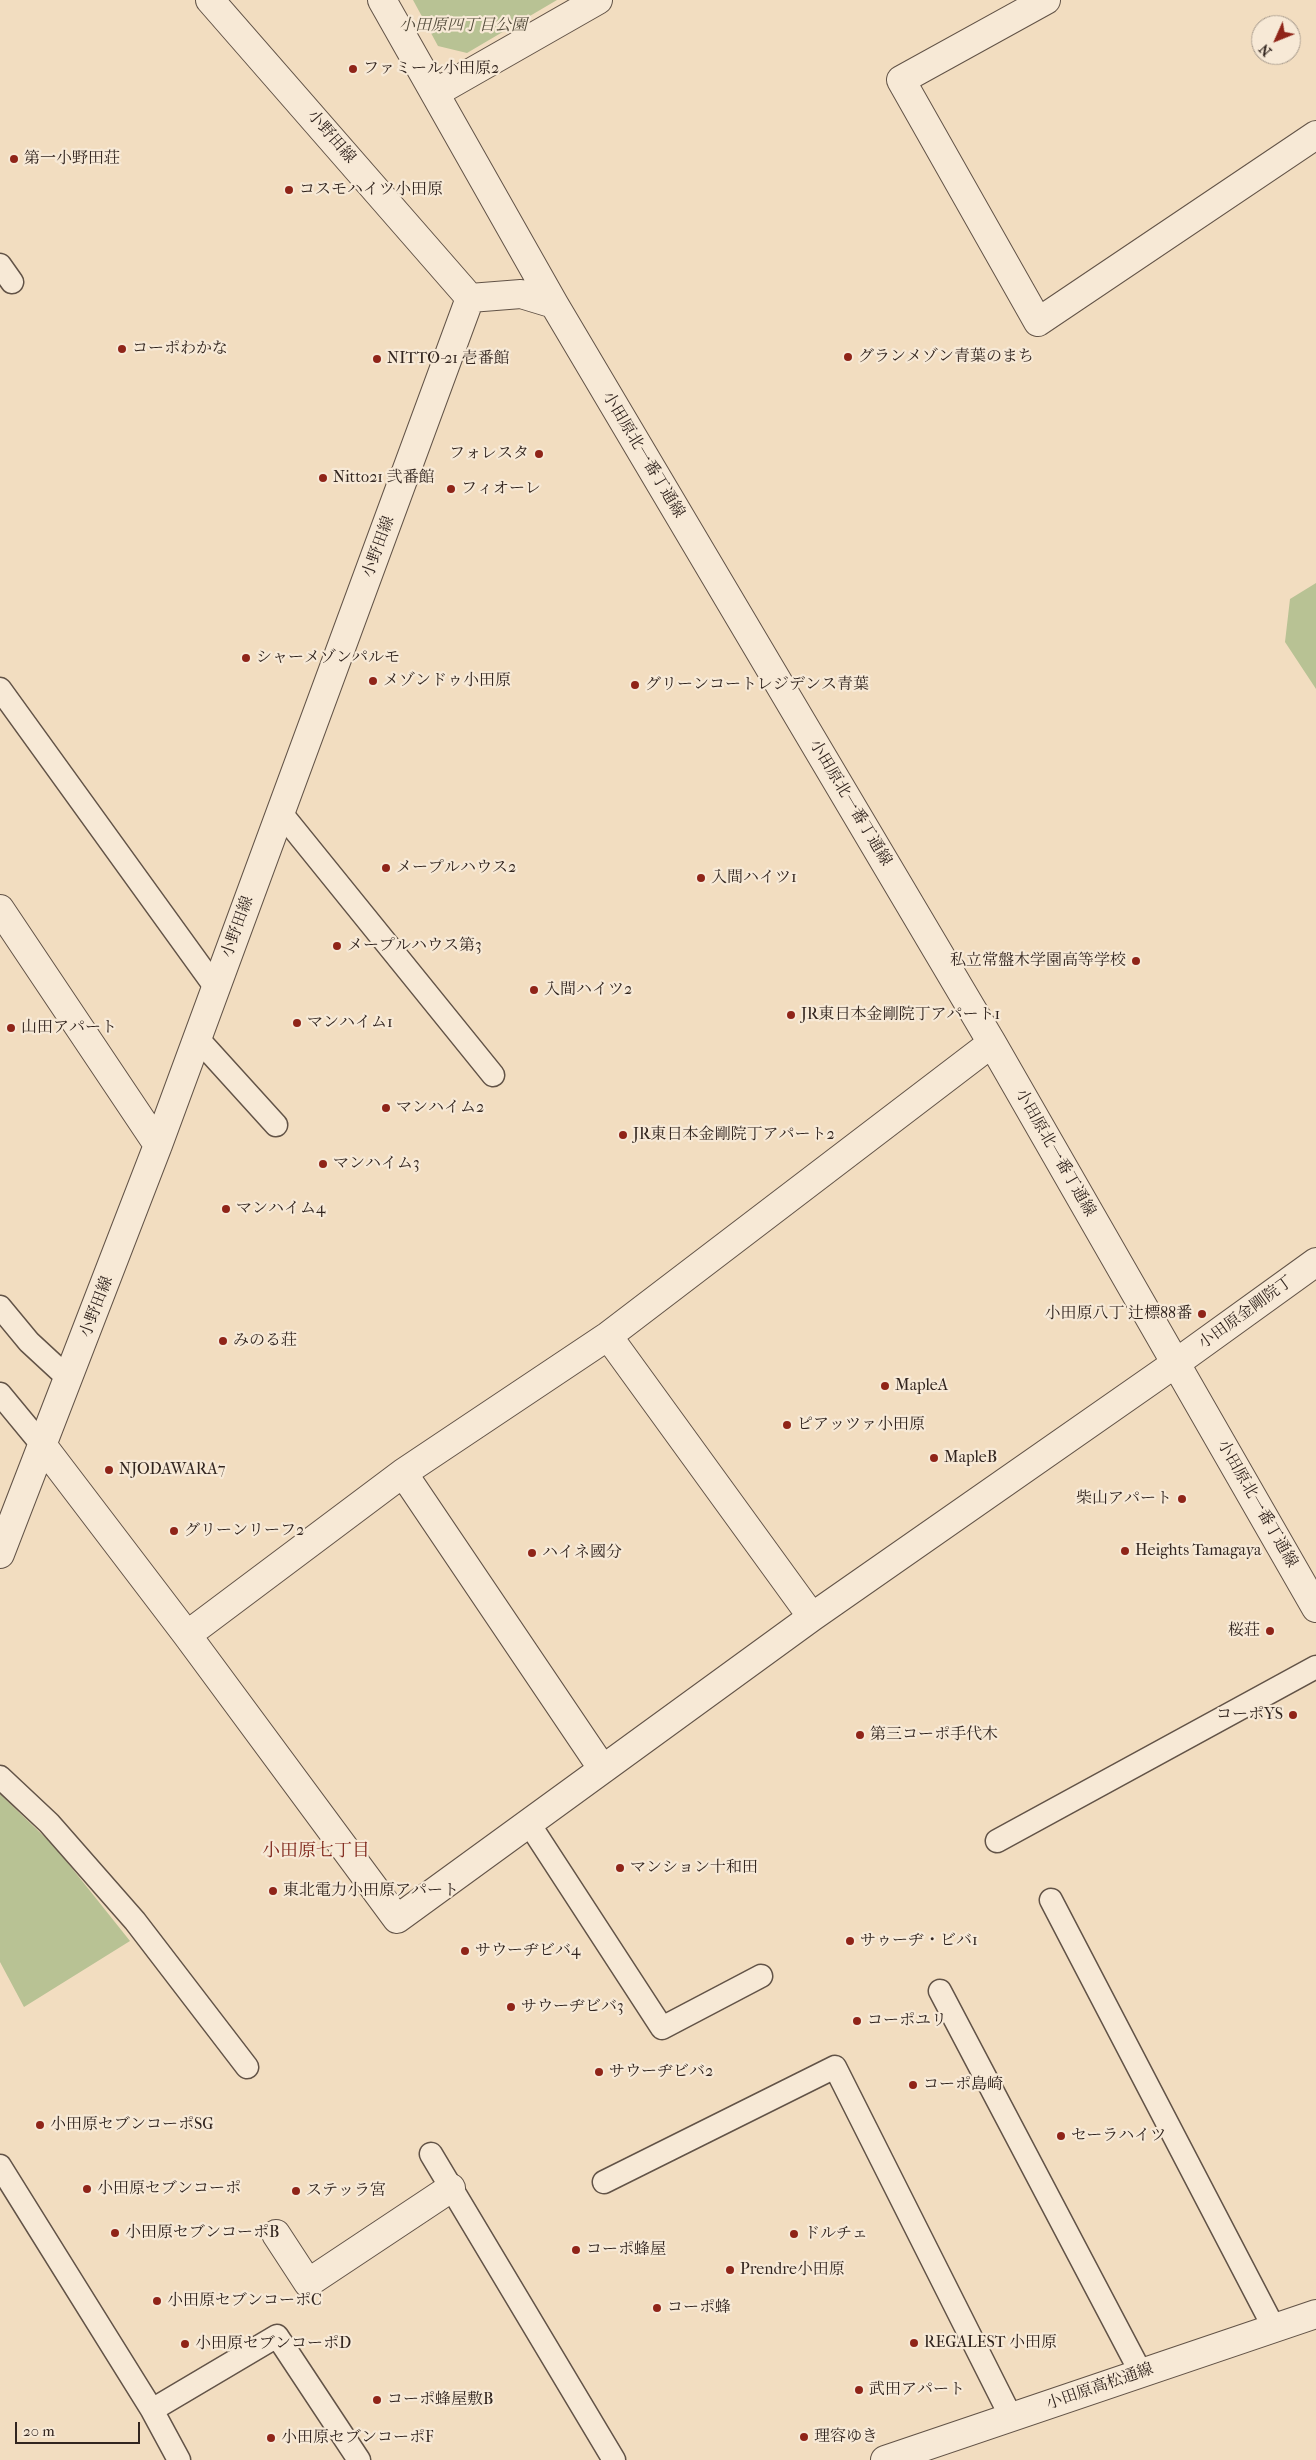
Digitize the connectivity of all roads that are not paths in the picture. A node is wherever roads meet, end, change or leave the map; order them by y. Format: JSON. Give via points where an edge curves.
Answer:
{"nodes":[{"id":1,"x":210,"y":0,"type":"edge"},
{"id":2,"x":382,"y":0,"type":"edge"},
{"id":3,"x":598,"y":0,"type":"edge"},
{"id":4,"x":1046,"y":0,"type":"edge"},
{"id":5,"x":435,"y":93,"type":"junction"},
{"id":6,"x":1316,"y":135,"type":"edge"},
{"id":7,"x":470,"y":298,"type":"junction"},
{"id":8,"x":554,"y":304,"type":"junction"},
{"id":9,"x":0,"y":689,"type":"edge"},
{"id":10,"x":281,"y":813,"type":"junction"},
{"id":11,"x":0,"y":909,"type":"edge"},
{"id":12,"x":216,"y":988,"type":"junction"},
{"id":13,"x":198,"y":1039,"type":"junction"},
{"id":14,"x":992,"y":1043,"type":"junction"},
{"id":15,"x":493,"y":1075,"type":"dead end"},
{"id":16,"x":276,"y":1124,"type":"dead end"},
{"id":17,"x":158,"y":1146,"type":"junction"},
{"id":18,"x":1316,"y":1262,"type":"edge"},
{"id":19,"x":0,"y":1307,"type":"edge"},
{"id":20,"x":608,"y":1336,"type":"junction"},
{"id":21,"x":1176,"y":1363,"type":"junction"},
{"id":22,"x":69,"y":1379,"type":"junction"},
{"id":23,"x":0,"y":1394,"type":"edge"},
{"id":24,"x":43,"y":1446,"type":"junction"},
{"id":25,"x":403,"y":1473,"type":"junction"},
{"id":26,"x":0,"y":1554,"type":"edge"},
{"id":27,"x":1312,"y":1592,"type":"edge"},
{"id":28,"x":812,"y":1616,"type":"junction"},
{"id":29,"x":187,"y":1635,"type":"junction"},
{"id":30,"x":1316,"y":1667,"type":"edge"},
{"id":31,"x":602,"y":1768,"type":"junction"},
{"id":32,"x":0,"y":1777,"type":"edge"},
{"id":33,"x":528,"y":1822,"type":"junction"},
{"id":34,"x":997,"y":1840,"type":"dead end"},
{"id":35,"x":1051,"y":1900,"type":"dead end"},
{"id":36,"x":761,"y":1976,"type":"dead end"},
{"id":37,"x":940,"y":1991,"type":"dead end"},
{"id":38,"x":247,"y":2067,"type":"dead end"},
{"id":39,"x":431,"y":2154,"type":"dead end"},
{"id":40,"x":0,"y":2166,"type":"edge"},
{"id":41,"x":604,"y":2182,"type":"dead end"},
{"id":42,"x":451,"y":2188,"type":"junction"},
{"id":43,"x":276,"y":2234,"type":"dead end"},
{"id":44,"x":1316,"y":2314,"type":"edge"},
{"id":45,"x":1274,"y":2328,"type":"junction"},
{"id":46,"x":1141,"y":2373,"type":"junction"},
{"id":47,"x":152,"y":2410,"type":"junction"},
{"id":48,"x":1011,"y":2417,"type":"junction"},
{"id":49,"x":179,"y":2460,"type":"edge"},
{"id":50,"x":359,"y":2460,"type":"edge"},
{"id":51,"x":614,"y":2460,"type":"edge"},
{"id":52,"x":884,"y":2460,"type":"edge"}],
"edges":[{"from":1,"to":7,"type":"street","name":"小野田線"},
{"from":2,"to":5,"type":"street","name":"小田原北一番丁通線"},
{"from":3,"to":5,"type":"street"},
{"from":4,"to":6,"type":"street","via":[[901,80],[1038,322]]},
{"from":5,"to":8,"type":"street","name":"小田原北一番丁通線"},
{"from":7,"to":8,"type":"street","via":[[521,294]]},
{"from":7,"to":10,"type":"street","name":"小野田線"},
{"from":8,"to":14,"type":"street","name":"小田原北一番丁通線"},
{"from":9,"to":12,"type":"lane"},
{"from":10,"to":12,"type":"street","name":"小野田線"},
{"from":10,"to":15,"type":"lane"},
{"from":11,"to":17,"type":"street"},
{"from":12,"to":13,"type":"street","name":"小野田線"},
{"from":13,"to":16,"type":"lane"},
{"from":13,"to":17,"type":"street","name":"小野田線"},
{"from":14,"to":20,"type":"street"},
{"from":14,"to":21,"type":"street","name":"小田原北一番丁通線"},
{"from":17,"to":22,"type":"street","name":"小野田線"},
{"from":18,"to":21,"type":"street","name":"小田原金剛院丁"},
{"from":19,"to":22,"type":"lane","via":[[29,1342]]},
{"from":20,"to":25,"type":"street"},
{"from":20,"to":28,"type":"street"},
{"from":21,"to":27,"type":"street","name":"小田原北一番丁通線"},
{"from":21,"to":28,"type":"street","name":"小田原金剛院丁"},
{"from":22,"to":24,"type":"street","name":"小野田線"},
{"from":23,"to":24,"type":"lane"},
{"from":24,"to":26,"type":"street","name":"小野田線"},
{"from":24,"to":29,"type":"street"},
{"from":25,"to":29,"type":"street"},
{"from":25,"to":31,"type":"street"},
{"from":28,"to":31,"type":"street","name":"小田原金剛院丁"},
{"from":29,"to":33,"type":"street","name":"小田原金剛院丁","via":[[397,1919]]},
{"from":30,"to":34,"type":"lane"},
{"from":31,"to":33,"type":"street","name":"小田原金剛院丁"},
{"from":32,"to":38,"type":"lane","via":[[49,1823],[135,1921]]},
{"from":33,"to":36,"type":"lane","via":[[662,2028]]},
{"from":35,"to":45,"type":"lane"},
{"from":37,"to":46,"type":"lane"},
{"from":39,"to":42,"type":"lane"},
{"from":40,"to":47,"type":"lane"},
{"from":41,"to":48,"type":"lane","via":[[835,2066]]},
{"from":42,"to":43,"type":"street","via":[[308,2283]]},
{"from":42,"to":51,"type":"lane"},
{"from":44,"to":45,"type":"street","name":"小田原高松通線"},
{"from":45,"to":46,"type":"street","name":"小田原高松通線"},
{"from":46,"to":48,"type":"street","name":"小田原高松通線"},
{"from":47,"to":49,"type":"lane"},
{"from":47,"to":50,"type":"lane","via":[[277,2336]]},
{"from":48,"to":52,"type":"street","name":"小田原高松通線"}]}
